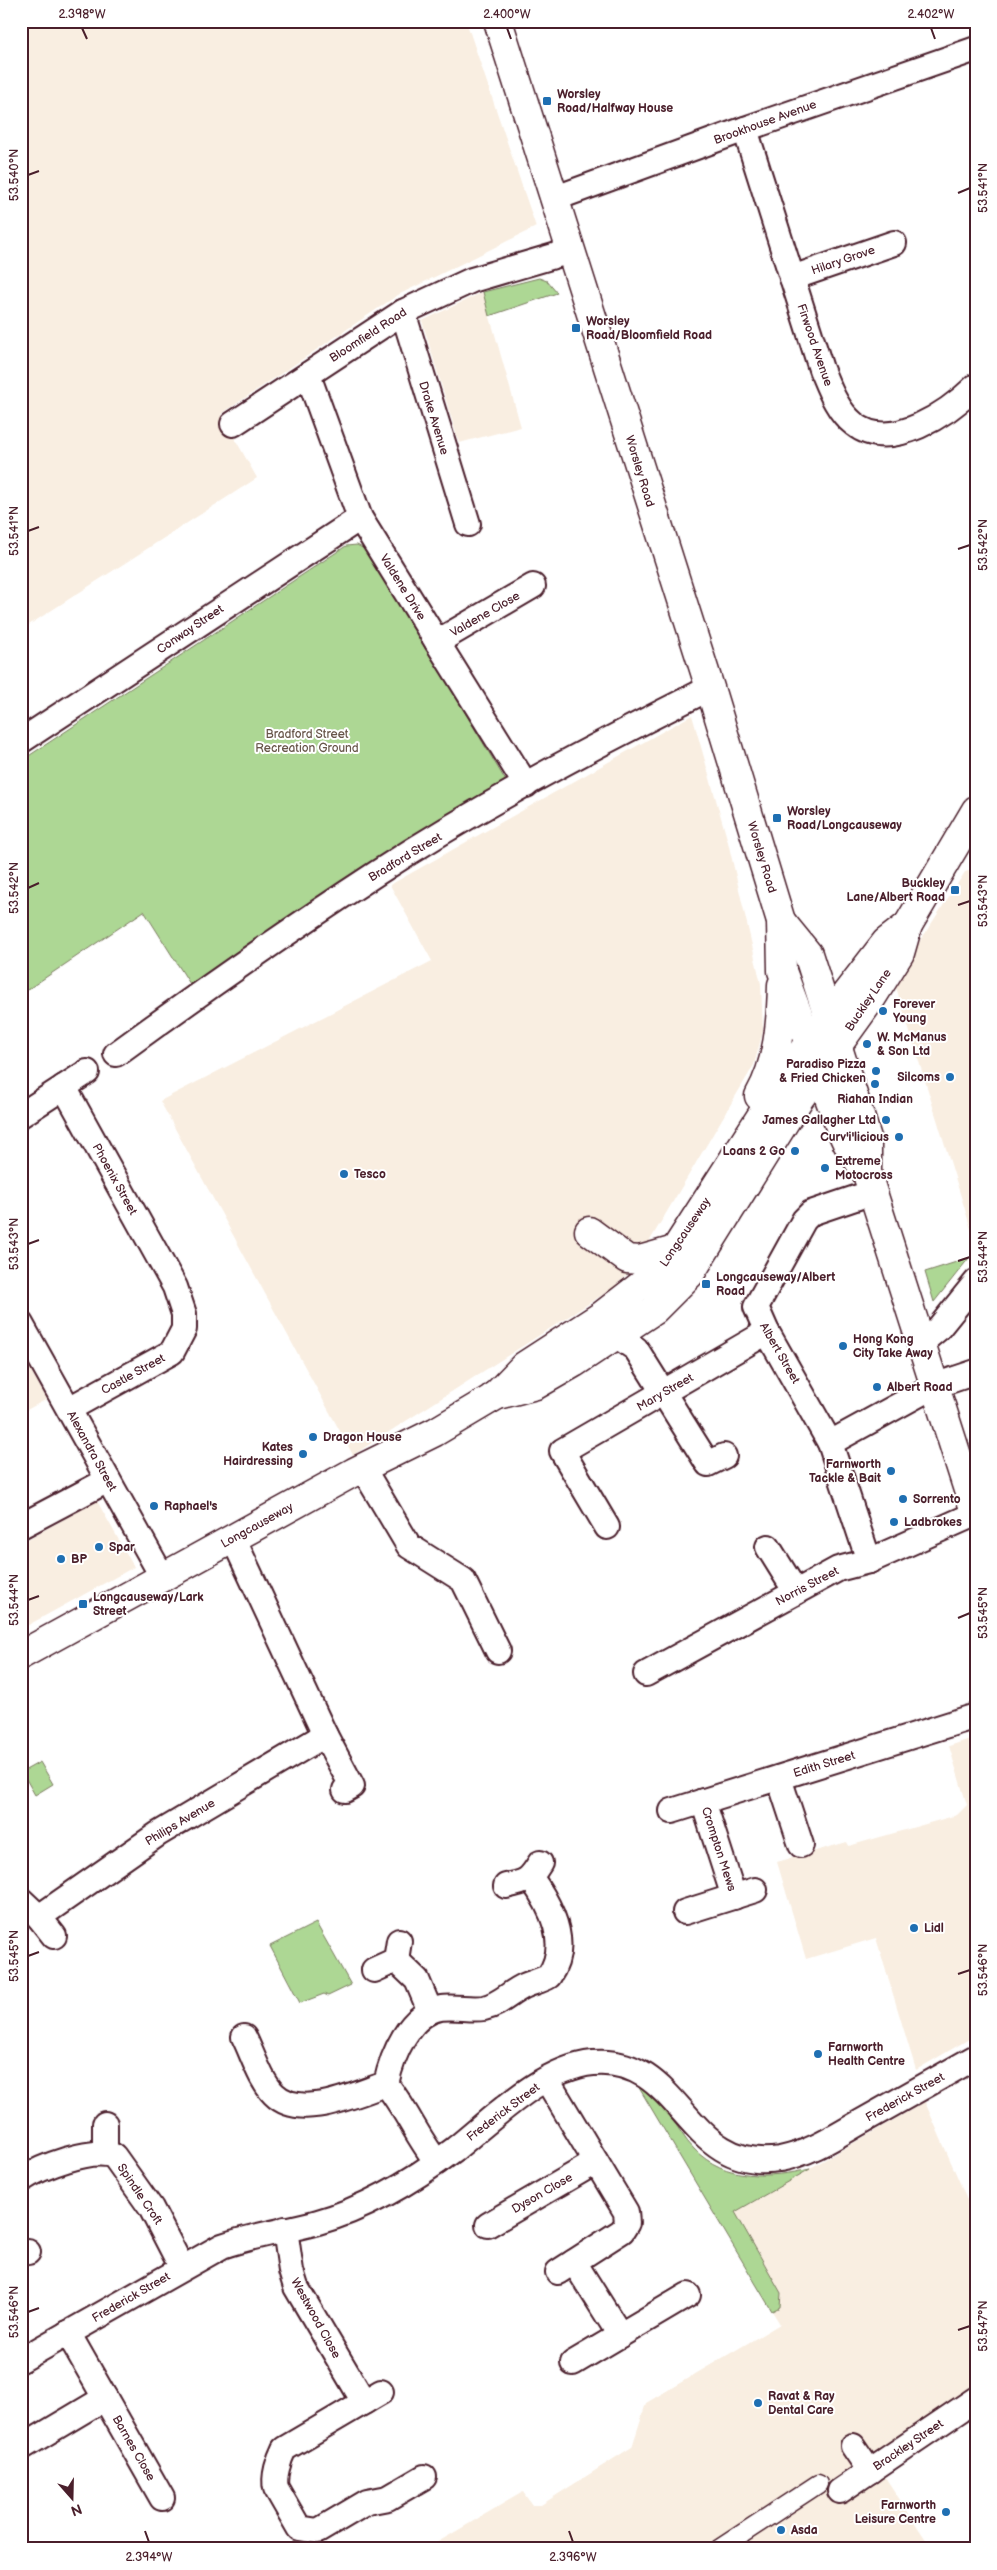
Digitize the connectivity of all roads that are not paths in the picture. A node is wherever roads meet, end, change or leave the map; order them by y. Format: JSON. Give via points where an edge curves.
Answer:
{"nodes":[{"id":1,"x":498,"y":21,"type":"edge"},
{"id":2,"x":976,"y":49,"type":"edge"},
{"id":3,"x":745,"y":129,"type":"junction"},
{"id":4,"x":556,"y":198,"type":"junction"},
{"id":5,"x":894,"y":243,"type":"dead end"},
{"id":6,"x":571,"y":251,"type":"junction"},
{"id":7,"x":792,"y":278,"type":"junction"},
{"id":8,"x":403,"y":312,"type":"junction"},
{"id":9,"x":308,"y":375,"type":"junction"},
{"id":10,"x":976,"y":386,"type":"edge"},
{"id":11,"x":233,"y":424,"type":"dead end"},
{"id":12,"x":360,"y":518,"type":"junction"},
{"id":13,"x":468,"y":524,"type":"dead end"},
{"id":14,"x":533,"y":586,"type":"dead end"},
{"id":15,"x":437,"y":642,"type":"junction"},
{"id":16,"x":710,"y":688,"type":"junction"},
{"id":17,"x":21,"y":741,"type":"edge"},
{"id":18,"x":526,"y":785,"type":"junction"},
{"id":19,"x":976,"y":810,"type":"edge"},
{"id":20,"x":781,"y":921,"type":"junction"},
{"id":21,"x":908,"y":925,"type":"junction"},
{"id":22,"x":782,"y":971,"type":"junction"},
{"id":23,"x":828,"y":1018,"type":"junction"},
{"id":24,"x":808,"y":1043,"type":"junction"},
{"id":25,"x":838,"y":1046,"type":"junction"},
{"id":26,"x":116,"y":1054,"type":"dead end"},
{"id":27,"x":88,"y":1072,"type":"dead end"},
{"id":28,"x":822,"y":1080,"type":"junction"},
{"id":29,"x":64,"y":1087,"type":"junction"},
{"id":30,"x":854,"y":1096,"type":"junction"},
{"id":31,"x":799,"y":1099,"type":"junction"},
{"id":32,"x":21,"y":1115,"type":"edge"},
{"id":33,"x":726,"y":1170,"type":"junction"},
{"id":34,"x":870,"y":1183,"type":"junction"},
{"id":35,"x":589,"y":1231,"type":"dead end"},
{"id":36,"x":675,"y":1250,"type":"junction"},
{"id":37,"x":166,"y":1271,"type":"joint"},
{"id":38,"x":976,"y":1282,"type":"edge"},
{"id":39,"x":21,"y":1324,"type":"edge"},
{"id":40,"x":622,"y":1326,"type":"junction"},
{"id":41,"x":767,"y":1332,"type":"junction"},
{"id":42,"x":921,"y":1343,"type":"junction"},
{"id":43,"x":976,"y":1372,"type":"edge"},
{"id":44,"x":934,"y":1386,"type":"junction"},
{"id":45,"x":664,"y":1392,"type":"junction"},
{"id":46,"x":69,"y":1409,"type":"junction"},
{"id":47,"x":830,"y":1443,"type":"junction"},
{"id":48,"x":724,"y":1456,"type":"dead end"},
{"id":49,"x":362,"y":1467,"type":"junction"},
{"id":50,"x":108,"y":1480,"type":"junction"},
{"id":51,"x":976,"y":1515,"type":"edge"},
{"id":52,"x":21,"y":1526,"type":"edge"},
{"id":53,"x":606,"y":1528,"type":"dead end"},
{"id":54,"x":233,"y":1538,"type":"junction"},
{"id":55,"x":768,"y":1547,"type":"dead end"},
{"id":56,"x":869,"y":1561,"type":"junction"},
{"id":57,"x":163,"y":1578,"type":"junction"},
{"id":58,"x":796,"y":1592,"type":"junction"},
{"id":59,"x":498,"y":1651,"type":"dead end"},
{"id":60,"x":21,"y":1655,"type":"edge"},
{"id":61,"x":646,"y":1674,"type":"dead end"},
{"id":62,"x":976,"y":1716,"type":"edge"},
{"id":63,"x":325,"y":1735,"type":"junction"},
{"id":64,"x":779,"y":1778,"type":"junction"},
{"id":65,"x":345,"y":1790,"type":"dead end"},
{"id":66,"x":703,"y":1801,"type":"junction"},
{"id":67,"x":672,"y":1810,"type":"dead end"},
{"id":68,"x":801,"y":1845,"type":"dead end"},
{"id":69,"x":506,"y":1886,"type":"dead end"},
{"id":70,"x":21,"y":1900,"type":"edge"},
{"id":71,"x":685,"y":1912,"type":"dead end"},
{"id":72,"x":39,"y":1917,"type":"junction"},
{"id":73,"x":54,"y":1936,"type":"dead end"},
{"id":74,"x":374,"y":1970,"type":"dead end"},
{"id":75,"x":430,"y":2011,"type":"junction"},
{"id":76,"x":245,"y":2031,"type":"dead end"},
{"id":77,"x":976,"y":2057,"type":"edge"},
{"id":78,"x":547,"y":2080,"type":"junction"},
{"id":79,"x":386,"y":2084,"type":"junction"},
{"id":80,"x":105,"y":2124,"type":"dead end"},
{"id":81,"x":105,"y":2152,"type":"junction"},
{"id":82,"x":437,"y":2162,"type":"junction"},
{"id":83,"x":596,"y":2162,"type":"junction"},
{"id":84,"x":21,"y":2180,"type":"edge"},
{"id":85,"x":488,"y":2225,"type":"dead end"},
{"id":86,"x":285,"y":2229,"type":"junction"},
{"id":87,"x":182,"y":2268,"type":"junction"},
{"id":88,"x":688,"y":2295,"type":"dead end"},
{"id":89,"x":68,"y":2333,"type":"junction"},
{"id":90,"x":620,"y":2335,"type":"junction"},
{"id":91,"x":21,"y":2360,"type":"edge"},
{"id":92,"x":573,"y":2363,"type":"dead end"},
{"id":93,"x":105,"y":2398,"type":"junction"},
{"id":94,"x":976,"y":2399,"type":"edge"},
{"id":95,"x":853,"y":2446,"type":"dead end"},
{"id":96,"x":21,"y":2448,"type":"edge"},
{"id":97,"x":870,"y":2471,"type":"junction"},
{"id":98,"x":424,"y":2477,"type":"dead end"},
{"id":99,"x":840,"y":2491,"type":"joint"},
{"id":100,"x":162,"y":2498,"type":"dead end"},
{"id":101,"x":719,"y":2549,"type":"edge"}],
"edges":[{"from":1,"to":4,"type":"main road","name":"Worsley Road"},
{"from":2,"to":3,"type":"street","name":"Brookhouse Avenue"},
{"from":3,"to":4,"type":"street","name":"Brookhouse Avenue"},
{"from":3,"to":7,"type":"street","name":"Firwood Avenue"},
{"from":4,"to":6,"type":"main road","name":"Worsley Road"},
{"from":5,"to":7,"type":"street","name":"Hilary Grove"},
{"from":6,"to":8,"type":"street","name":"Bloomfield Road","via":[[472,280]]},
{"from":6,"to":16,"type":"main road","name":"Worsley Road"},
{"from":7,"to":10,"type":"street","name":"Firwood Avenue","via":[[829,388],[843,414],[854,425],[884,434],[904,432],[944,412]]},
{"from":8,"to":9,"type":"street","name":"Bloomfield Road"},
{"from":8,"to":13,"type":"street","name":"Drake Avenue"},
{"from":9,"to":11,"type":"street","name":"Bloomfield Road"},
{"from":9,"to":12,"type":"street","name":"Valdene Drive"},
{"from":12,"to":15,"type":"street","name":"Valdene Drive"},
{"from":12,"to":17,"type":"street","name":"Conway Street"},
{"from":14,"to":15,"type":"street","name":"Valdene Close"},
{"from":15,"to":18,"type":"street","name":"Valdene Drive"},
{"from":16,"to":18,"type":"street","name":"Bradford Street","via":[[621,732]]},
{"from":16,"to":20,"type":"main road","name":"Worsley Road"},
{"from":18,"to":26,"type":"street","name":"Bradford Street","via":[[377,873]]},
{"from":19,"to":21,"type":"main road","name":"Buckley Lane"},
{"from":20,"to":22,"type":"main road","name":"Worsley Road"},
{"from":20,"to":23,"type":"main road","name":"Worsley Road","via":[[808,954]]},
{"from":21,"to":23,"type":"main road","name":"Buckley Lane","via":[[886,942]]},
{"from":21,"to":25,"type":"main road","name":"Buckley Lane","via":[[900,953]]},
{"from":22,"to":24,"type":"main road","name":"Worsley Road"},
{"from":22,"to":33,"type":"main road","via":[[780,1028],[774,1059],[764,1087],[737,1135]]},
{"from":23,"to":24,"type":"main road","name":"Buckley Lane"},
{"from":23,"to":25,"type":"main road","name":"Worsley Road"},
{"from":24,"to":28,"type":"main road","name":"Worsley Road"},
{"from":24,"to":33,"type":"main road","name":"Longcauseway"},
{"from":25,"to":28,"type":"main road","name":"Buckley Lane"},
{"from":25,"to":30,"type":"main road"},
{"from":27,"to":29,"type":"street"},
{"from":28,"to":30,"type":"main road"},
{"from":28,"to":31,"type":"main road","name":"Longcauseway"},
{"from":28,"to":34,"type":"main road","via":[[846,1143]]},
{"from":29,"to":32,"type":"street"},
{"from":29,"to":37,"type":"street","name":"Phoenix Street"},
{"from":30,"to":34,"type":"main road","via":[[867,1138]]},
{"from":31,"to":33,"type":"main road","via":[[779,1113],[753,1146]]},
{"from":31,"to":40,"type":"main road","name":"Longcauseway","via":[[690,1274],[670,1296]]},
{"from":33,"to":36,"type":"main road","name":"Longcauseway"},
{"from":34,"to":41,"type":"street","name":"Albert Street","via":[[811,1213],[804,1220],[757,1302],[757,1312]]},
{"from":34,"to":42,"type":"main road"},
{"from":35,"to":36,"type":"main road","via":[[627,1259],[640,1260]]},
{"from":36,"to":40,"type":"main road","name":"Longcauseway"},
{"from":37,"to":46,"type":"street","name":"Castle Street","via":[[184,1314],[184,1329],[172,1352]]},
{"from":38,"to":42,"type":"street","via":[[938,1329]]},
{"from":39,"to":46,"type":"street","name":"Alexandra Street"},
{"from":40,"to":45,"type":"street"},
{"from":40,"to":49,"type":"main road","name":"Longcauseway","via":[[536,1385],[494,1396],[435,1432]]},
{"from":41,"to":45,"type":"street","name":"Mary Street"},
{"from":41,"to":47,"type":"street","name":"Albert Street"},
{"from":42,"to":44,"type":"main road"},
{"from":43,"to":44,"type":"street"},
{"from":44,"to":47,"type":"street"},
{"from":44,"to":51,"type":"main road"},
{"from":45,"to":48,"type":"street","via":[[708,1464]]},
{"from":45,"to":53,"type":"street","name":"Mary Street","via":[[562,1451]]},
{"from":46,"to":50,"type":"street","name":"Alexandra Street"},
{"from":47,"to":56,"type":"street","name":"Albert Street"},
{"from":49,"to":54,"type":"main road","name":"Longcauseway"},
{"from":49,"to":59,"type":"street","via":[[409,1546],[463,1580]]},
{"from":50,"to":52,"type":"street"},
{"from":50,"to":57,"type":"street","name":"Alexandra Street"},
{"from":51,"to":56,"type":"street","name":"Norris Street"},
{"from":54,"to":57,"type":"main road","name":"Longcauseway"},
{"from":54,"to":63,"type":"street"},
{"from":55,"to":58,"type":"street"},
{"from":56,"to":58,"type":"street","name":"Norris Street","via":[[838,1569]]},
{"from":57,"to":60,"type":"main road","name":"Longcauseway"},
{"from":58,"to":61,"type":"street","name":"Norris Street"},
{"from":62,"to":64,"type":"street","name":"Edith Street"},
{"from":63,"to":65,"type":"street","via":[[352,1786]]},
{"from":63,"to":72,"type":"street","name":"Philips Avenue","via":[[158,1834]]},
{"from":64,"to":66,"type":"street","name":"Edith Street"},
{"from":64,"to":68,"type":"street"},
{"from":66,"to":67,"type":"street","name":"Edith Street"},
{"from":66,"to":71,"type":"street","name":"Crompton Mews","via":[[745,1893]]},
{"from":69,"to":75,"type":"street","via":[[523,1883],[536,1870],[557,1930],[560,1954],[549,1976],[525,1985],[484,2008]]},
{"from":70,"to":72,"type":"street"},
{"from":72,"to":73,"type":"street"},
{"from":74,"to":75,"type":"street","via":[[398,1951],[417,1980]]},
{"from":75,"to":79,"type":"street","via":[[397,2046]]},
{"from":76,"to":79,"type":"street","via":[[266,2082],[273,2094],[285,2103],[299,2107],[316,2106]]},
{"from":77,"to":78,"type":"street","name":"Frederick Street","via":[[814,2148],[778,2159],[743,2157],[711,2142],[663,2088],[633,2069],[617,2064],[594,2063],[575,2067]]},
{"from":78,"to":82,"type":"street","name":"Frederick Street","via":[[502,2110]]},
{"from":78,"to":83,"type":"street"},
{"from":79,"to":82,"type":"street"},
{"from":80,"to":81,"type":"street"},
{"from":81,"to":84,"type":"street","via":[[44,2167]]},
{"from":81,"to":87,"type":"street","name":"Spindle Croft","via":[[120,2162],[151,2208]]},
{"from":82,"to":86,"type":"street","name":"Frederick Street","via":[[375,2200],[318,2222]]},
{"from":83,"to":85,"type":"street","name":"Dyson Close"},
{"from":83,"to":90,"type":"street","via":[[626,2212],[627,2222],[622,2231],[566,2267]]},
{"from":86,"to":87,"type":"street","name":"Frederick Street","via":[[222,2246]]},
{"from":86,"to":98,"type":"street","name":"Westwood Close","via":[[296,2287],[372,2397],[284,2449],[276,2488],[299,2528],[318,2531],[367,2502],[388,2498]]},
{"from":87,"to":89,"type":"street","name":"Frederick Street"},
{"from":88,"to":90,"type":"street"},
{"from":89,"to":91,"type":"street","name":"Frederick Street"},
{"from":89,"to":93,"type":"street","name":"Barnes Close"},
{"from":90,"to":92,"type":"street"},
{"from":93,"to":96,"type":"street"},
{"from":93,"to":100,"type":"street","name":"Barnes Close"},
{"from":94,"to":97,"type":"street","name":"Brackley Street"},
{"from":95,"to":97,"type":"street"},
{"from":97,"to":99,"type":"street","name":"Brackley Street"},
{"from":99,"to":101,"type":"street","via":[[814,2478]]}]}
